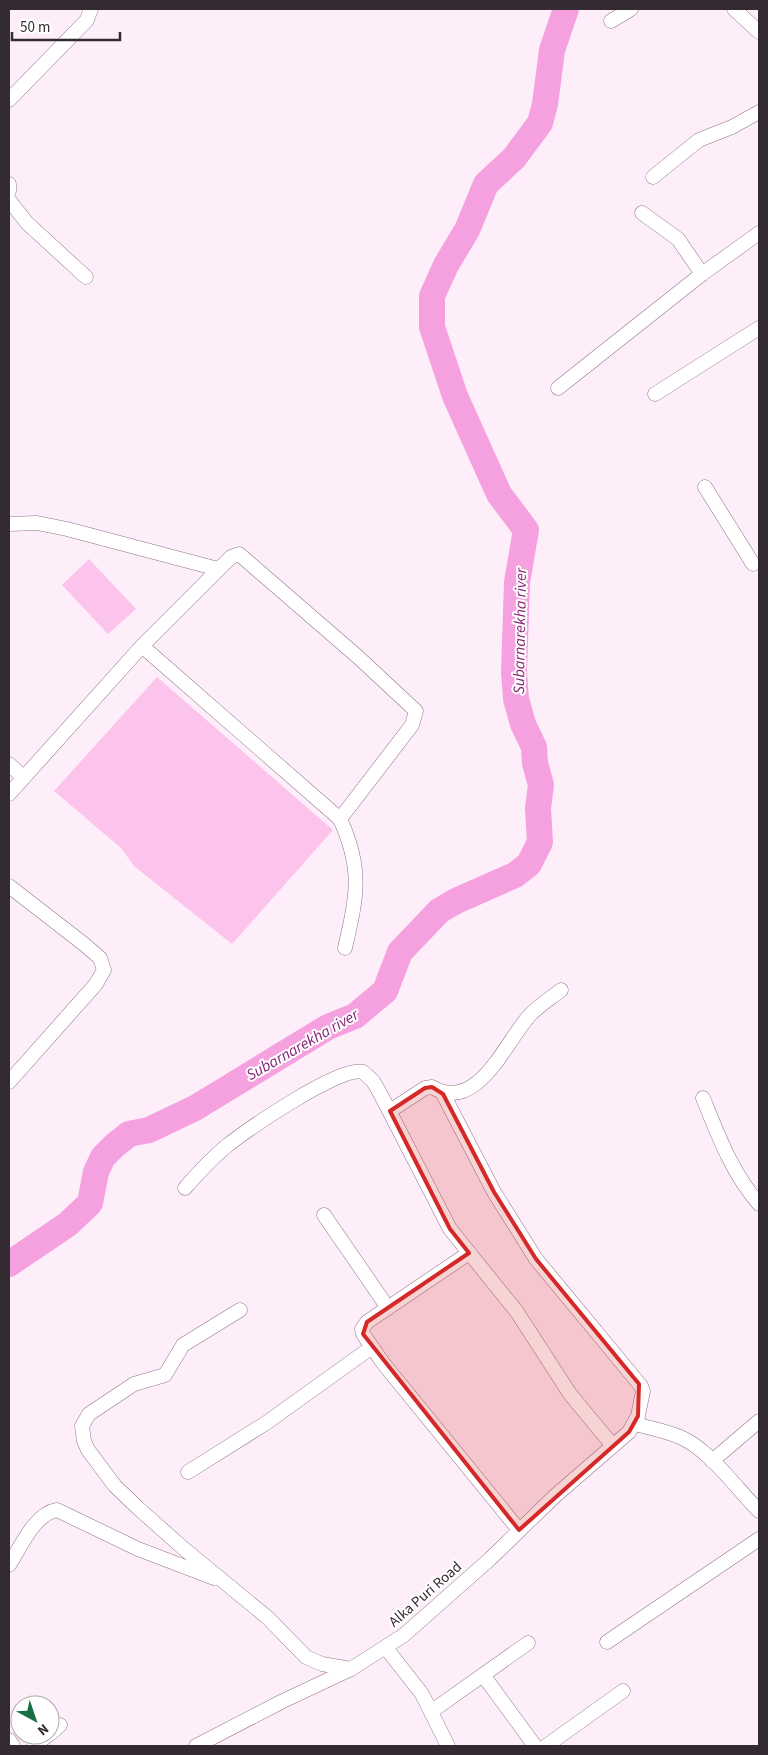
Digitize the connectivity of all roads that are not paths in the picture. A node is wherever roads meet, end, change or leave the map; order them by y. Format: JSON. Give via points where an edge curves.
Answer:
{"nodes":[{"id":1,"x":91,"y":9,"type":"edge"},
{"id":2,"x":631,"y":9,"type":"edge"},
{"id":3,"x":734,"y":9,"type":"edge"},
{"id":4,"x":611,"y":21,"type":"dead end"},
{"id":5,"x":759,"y":32,"type":"edge"},
{"id":6,"x":9,"y":100,"type":"edge"},
{"id":7,"x":759,"y":112,"type":"edge"},
{"id":8,"x":653,"y":177,"type":"dead end"},
{"id":9,"x":9,"y":184,"type":"edge"},
{"id":10,"x":9,"y":191,"type":"edge"},
{"id":11,"x":9,"y":200,"type":"edge"},
{"id":12,"x":642,"y":212,"type":"dead end"},
{"id":13,"x":759,"y":233,"type":"edge"},
{"id":14,"x":702,"y":274,"type":"junction"},
{"id":15,"x":86,"y":277,"type":"dead end"},
{"id":16,"x":759,"y":328,"type":"edge"},
{"id":17,"x":558,"y":388,"type":"dead end"},
{"id":18,"x":655,"y":394,"type":"dead end"},
{"id":19,"x":705,"y":487,"type":"dead end"},
{"id":20,"x":9,"y":524,"type":"edge"},
{"id":21,"x":757,"y":566,"type":"edge"},
{"id":22,"x":218,"y":569,"type":"junction"},
{"id":23,"x":142,"y":646,"type":"junction"},
{"id":24,"x":9,"y":764,"type":"edge"},
{"id":25,"x":23,"y":777,"type":"junction"},
{"id":26,"x":9,"y":794,"type":"edge"},
{"id":27,"x":340,"y":818,"type":"junction"},
{"id":28,"x":9,"y":886,"type":"edge"},
{"id":29,"x":345,"y":948,"type":"dead end"},
{"id":30,"x":561,"y":990,"type":"dead end"},
{"id":31,"x":9,"y":1082,"type":"edge"},
{"id":32,"x":443,"y":1094,"type":"junction"},
{"id":33,"x":703,"y":1098,"type":"dead end"},
{"id":34,"x":390,"y":1111,"type":"junction"},
{"id":35,"x":185,"y":1188,"type":"dead end"},
{"id":36,"x":759,"y":1204,"type":"edge"},
{"id":37,"x":324,"y":1215,"type":"dead end"},
{"id":38,"x":469,"y":1253,"type":"junction"},
{"id":39,"x":388,"y":1308,"type":"junction"},
{"id":40,"x":240,"y":1310,"type":"dead end"},
{"id":41,"x":372,"y":1348,"type":"junction"},
{"id":42,"x":637,"y":1420,"type":"junction"},
{"id":43,"x":759,"y":1421,"type":"edge"},
{"id":44,"x":613,"y":1446,"type":"junction"},
{"id":45,"x":712,"y":1461,"type":"junction"},
{"id":46,"x":188,"y":1472,"type":"dead end"},
{"id":47,"x":754,"y":1495,"type":"edge"},
{"id":48,"x":759,"y":1511,"type":"edge"},
{"id":49,"x":518,"y":1530,"type":"junction"},
{"id":50,"x":759,"y":1539,"type":"edge"},
{"id":51,"x":9,"y":1565,"type":"edge"},
{"id":52,"x":224,"y":1582,"type":"junction"},
{"id":53,"x":607,"y":1642,"type":"dead end"},
{"id":54,"x":528,"y":1643,"type":"dead end"},
{"id":55,"x":386,"y":1648,"type":"junction"},
{"id":56,"x":352,"y":1669,"type":"junction"},
{"id":57,"x":483,"y":1675,"type":"junction"},
{"id":58,"x":623,"y":1691,"type":"dead end"},
{"id":59,"x":432,"y":1711,"type":"junction"},
{"id":60,"x":9,"y":1740,"type":"edge"},
{"id":61,"x":13,"y":1746,"type":"edge"},
{"id":62,"x":196,"y":1746,"type":"edge"},
{"id":63,"x":448,"y":1746,"type":"edge"},
{"id":64,"x":535,"y":1746,"type":"edge"},
{"id":65,"x":546,"y":1746,"type":"edge"}],
"edges":[{"from":1,"to":6,"type":"street","via":[[87,20]]},
{"from":2,"to":4,"type":"street"},
{"from":3,"to":5,"type":"street"},
{"from":7,"to":8,"type":"street","via":[[699,140]]},
{"from":9,"to":10,"type":"street"},
{"from":11,"to":15,"type":"street","via":[[27,223]]},
{"from":12,"to":14,"type":"street","via":[[678,239]]},
{"from":13,"to":14,"type":"street"},
{"from":14,"to":17,"type":"street"},
{"from":16,"to":18,"type":"street"},
{"from":19,"to":21,"type":"street"},
{"from":20,"to":22,"type":"street","via":[[37,523],[67,529]]},
{"from":22,"to":23,"type":"street"},
{"from":22,"to":27,"type":"street","via":[[235,555],[243,557],[414,708],[412,725]]},
{"from":23,"to":25,"type":"street"},
{"from":23,"to":27,"type":"street"},
{"from":24,"to":25,"type":"street"},
{"from":25,"to":26,"type":"street"},
{"from":27,"to":29,"type":"street","via":[[351,842],[357,880],[354,912]]},
{"from":28,"to":31,"type":"street","via":[[100,958],[104,970],[96,984]]},
{"from":30,"to":32,"type":"street","via":[[529,1016],[492,1067],[474,1085],[461,1093]]},
{"from":32,"to":34,"type":"street","via":[[432,1086],[425,1088]]},
{"from":32,"to":42,"type":"street","via":[[494,1192],[536,1259],[641,1386]]},
{"from":33,"to":36,"type":"street","via":[[733,1166],[747,1191]]},
{"from":34,"to":35,"type":"street","via":[[368,1075],[358,1070],[331,1078],[231,1142]]},
{"from":34,"to":38,"type":"street","via":[[450,1228]]},
{"from":37,"to":39,"type":"street"},
{"from":38,"to":39,"type":"street"},
{"from":38,"to":44,"type":"street","via":[[517,1312],[570,1394]]},
{"from":39,"to":41,"type":"street","via":[[364,1326],[363,1334]]},
{"from":40,"to":52,"type":"street","via":[[183,1345],[164,1375],[134,1384],[89,1414],[82,1426],[88,1450],[115,1486]]},
{"from":41,"to":46,"type":"street","via":[[266,1423]]},
{"from":41,"to":49,"type":"street"},
{"from":42,"to":44,"type":"street","name":"Alka Puri Road"},
{"from":42,"to":45,"type":"street","via":[[681,1437]]},
{"from":43,"to":45,"type":"street"},
{"from":44,"to":49,"type":"street","name":"Alka Puri Road"},
{"from":45,"to":47,"type":"street"},
{"from":47,"to":48,"type":"street"},
{"from":49,"to":55,"type":"street","name":"Alka Puri Road","via":[[452,1594]]},
{"from":50,"to":53,"type":"street"},
{"from":51,"to":52,"type":"street","via":[[38,1520],[56,1510],[138,1550]]},
{"from":52,"to":56,"type":"street","via":[[268,1618],[306,1657],[322,1664]]},
{"from":54,"to":57,"type":"street"},
{"from":55,"to":56,"type":"street","name":"Alka Puri Road"},
{"from":55,"to":59,"type":"street"},
{"from":56,"to":62,"type":"street","name":"Alka Puri Road"},
{"from":57,"to":59,"type":"street"},
{"from":57,"to":64,"type":"street"},
{"from":58,"to":65,"type":"street"},
{"from":59,"to":63,"type":"street"},
{"from":60,"to":61,"type":"street"}]}
